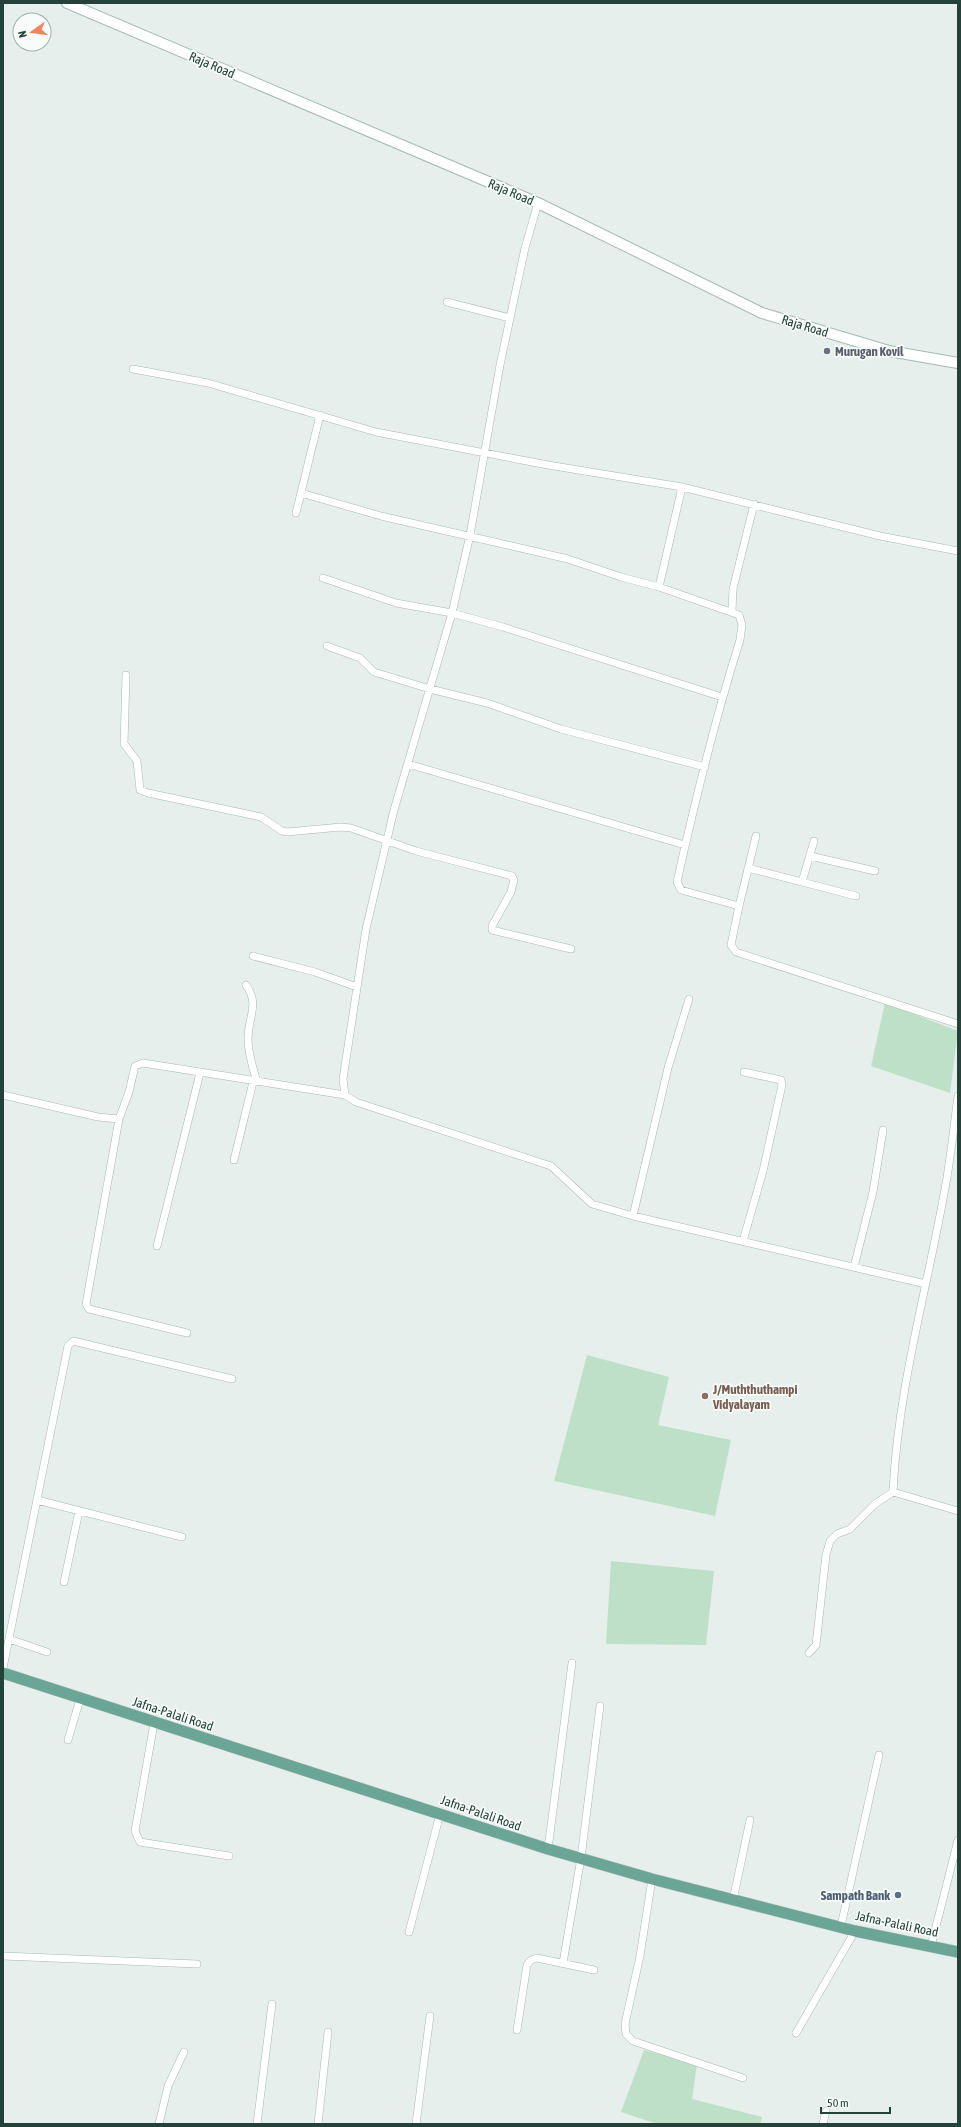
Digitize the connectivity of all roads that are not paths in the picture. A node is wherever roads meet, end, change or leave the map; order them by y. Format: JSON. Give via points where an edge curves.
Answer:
{"nodes":[{"id":1,"x":67,"y":3,"type":"edge"},
{"id":2,"x":538,"y":203,"type":"junction"},
{"id":3,"x":447,"y":302,"type":"dead end"},
{"id":4,"x":510,"y":318,"type":"junction"},
{"id":5,"x":958,"y":363,"type":"edge"},
{"id":6,"x":133,"y":369,"type":"dead end"},
{"id":7,"x":320,"y":415,"type":"junction"},
{"id":8,"x":485,"y":453,"type":"junction"},
{"id":9,"x":682,"y":487,"type":"junction"},
{"id":10,"x":301,"y":493,"type":"junction"},
{"id":11,"x":754,"y":504,"type":"junction"},
{"id":12,"x":296,"y":512,"type":"dead end"},
{"id":13,"x":470,"y":535,"type":"junction"},
{"id":14,"x":958,"y":551,"type":"edge"},
{"id":15,"x":323,"y":578,"type":"dead end"},
{"id":16,"x":659,"y":587,"type":"junction"},
{"id":17,"x":732,"y":611,"type":"junction"},
{"id":18,"x":452,"y":613,"type":"junction"},
{"id":19,"x":328,"y":646,"type":"dead end"},
{"id":20,"x":126,"y":675,"type":"dead end"},
{"id":21,"x":430,"y":689,"type":"junction"},
{"id":22,"x":722,"y":697,"type":"junction"},
{"id":23,"x":408,"y":764,"type":"junction"},
{"id":24,"x":705,"y":766,"type":"junction"},
{"id":25,"x":756,"y":836,"type":"dead end"},
{"id":26,"x":387,"y":841,"type":"junction"},
{"id":27,"x":814,"y":841,"type":"dead end"},
{"id":28,"x":685,"y":845,"type":"junction"},
{"id":29,"x":810,"y":856,"type":"junction"},
{"id":30,"x":748,"y":868,"type":"junction"},
{"id":31,"x":876,"y":871,"type":"dead end"},
{"id":32,"x":802,"y":882,"type":"junction"},
{"id":33,"x":856,"y":896,"type":"dead end"},
{"id":34,"x":739,"y":906,"type":"junction"},
{"id":35,"x":571,"y":949,"type":"dead end"},
{"id":36,"x":253,"y":956,"type":"dead end"},
{"id":37,"x":246,"y":985,"type":"dead end"},
{"id":38,"x":357,"y":987,"type":"junction"},
{"id":39,"x":689,"y":999,"type":"dead end"},
{"id":40,"x":958,"y":1024,"type":"edge"},
{"id":41,"x":744,"y":1072,"type":"dead end"},
{"id":42,"x":200,"y":1073,"type":"junction"},
{"id":43,"x":255,"y":1082,"type":"junction"},
{"id":44,"x":3,"y":1094,"type":"edge"},
{"id":45,"x":345,"y":1095,"type":"junction"},
{"id":46,"x":958,"y":1096,"type":"edge"},
{"id":47,"x":118,"y":1119,"type":"junction"},
{"id":48,"x":884,"y":1130,"type":"dead end"},
{"id":49,"x":234,"y":1160,"type":"dead end"},
{"id":50,"x":633,"y":1216,"type":"junction"},
{"id":51,"x":744,"y":1240,"type":"junction"},
{"id":52,"x":157,"y":1246,"type":"dead end"},
{"id":53,"x":854,"y":1267,"type":"junction"},
{"id":54,"x":926,"y":1284,"type":"junction"},
{"id":55,"x":187,"y":1332,"type":"dead end"},
{"id":56,"x":232,"y":1379,"type":"dead end"},
{"id":57,"x":893,"y":1492,"type":"junction"},
{"id":58,"x":37,"y":1500,"type":"junction"},
{"id":59,"x":79,"y":1511,"type":"junction"},
{"id":60,"x":958,"y":1511,"type":"edge"},
{"id":61,"x":182,"y":1537,"type":"dead end"},
{"id":62,"x":64,"y":1582,"type":"dead end"},
{"id":63,"x":9,"y":1639,"type":"junction"},
{"id":64,"x":47,"y":1652,"type":"dead end"},
{"id":65,"x":809,"y":1653,"type":"dead end"},
{"id":66,"x":572,"y":1663,"type":"dead end"},
{"id":67,"x":3,"y":1668,"type":"edge"},
{"id":68,"x":3,"y":1673,"type":"edge"},
{"id":69,"x":80,"y":1699,"type":"junction"},
{"id":70,"x":600,"y":1706,"type":"dead end"},
{"id":71,"x":154,"y":1723,"type":"junction"},
{"id":72,"x":68,"y":1740,"type":"dead end"},
{"id":73,"x":879,"y":1756,"type":"dead end"},
{"id":74,"x":440,"y":1814,"type":"junction"},
{"id":75,"x":750,"y":1820,"type":"dead end"},
{"id":76,"x":958,"y":1840,"type":"edge"},
{"id":77,"x":548,"y":1849,"type":"junction"},
{"id":78,"x":229,"y":1856,"type":"dead end"},
{"id":79,"x":581,"y":1858,"type":"junction"},
{"id":80,"x":652,"y":1879,"type":"junction"},
{"id":81,"x":733,"y":1900,"type":"junction"},
{"id":82,"x":840,"y":1926,"type":"junction"},
{"id":83,"x":855,"y":1931,"type":"junction"},
{"id":84,"x":409,"y":1932,"type":"dead end"},
{"id":85,"x":931,"y":1946,"type":"junction"},
{"id":86,"x":958,"y":1952,"type":"edge"},
{"id":87,"x":3,"y":1956,"type":"edge"},
{"id":88,"x":563,"y":1963,"type":"junction"},
{"id":89,"x":197,"y":1964,"type":"dead end"},
{"id":90,"x":594,"y":1970,"type":"dead end"},
{"id":91,"x":272,"y":2004,"type":"dead end"},
{"id":92,"x":430,"y":2016,"type":"dead end"},
{"id":93,"x":517,"y":2030,"type":"dead end"},
{"id":94,"x":328,"y":2032,"type":"dead end"},
{"id":95,"x":796,"y":2034,"type":"dead end"},
{"id":96,"x":184,"y":2052,"type":"dead end"},
{"id":97,"x":744,"y":2078,"type":"dead end"},
{"id":98,"x":826,"y":2111,"type":"dead end"},
{"id":99,"x":159,"y":2124,"type":"edge"},
{"id":100,"x":257,"y":2124,"type":"edge"},
{"id":101,"x":318,"y":2124,"type":"edge"},
{"id":102,"x":416,"y":2124,"type":"edge"},
{"id":103,"x":823,"y":2124,"type":"edge"}],
"edges":[{"from":1,"to":2,"type":"street","name":"Raja Road"},
{"from":2,"to":4,"type":"street","via":[[524,248]]},
{"from":2,"to":5,"type":"street","name":"Raja Road","via":[[762,313],[889,351]]},
{"from":3,"to":4,"type":"street"},
{"from":4,"to":8,"type":"street"},
{"from":6,"to":7,"type":"street","via":[[208,383]]},
{"from":7,"to":8,"type":"street","via":[[376,432]]},
{"from":7,"to":10,"type":"street"},
{"from":8,"to":9,"type":"street"},
{"from":8,"to":13,"type":"street"},
{"from":9,"to":11,"type":"street"},
{"from":9,"to":16,"type":"street"},
{"from":10,"to":12,"type":"street"},
{"from":10,"to":13,"type":"street","via":[[381,516]]},
{"from":11,"to":14,"type":"street","via":[[880,536]]},
{"from":11,"to":17,"type":"street","via":[[733,589]]},
{"from":13,"to":16,"type":"street","via":[[568,559]]},
{"from":13,"to":18,"type":"street"},
{"from":15,"to":18,"type":"street","via":[[396,603]]},
{"from":16,"to":17,"type":"street"},
{"from":17,"to":22,"type":"street","via":[[739,615],[742,625]]},
{"from":18,"to":21,"type":"street"},
{"from":18,"to":22,"type":"street","via":[[574,648]]},
{"from":19,"to":21,"type":"street","via":[[360,658],[374,672]]},
{"from":20,"to":26,"type":"street","via":[[124,744],[137,761],[140,790],[261,817],[282,831],[341,827]]},
{"from":21,"to":23,"type":"street"},
{"from":21,"to":24,"type":"street","via":[[487,703],[561,728]]},
{"from":22,"to":24,"type":"street"},
{"from":23,"to":26,"type":"street"},
{"from":23,"to":28,"type":"street"},
{"from":24,"to":28,"type":"street"},
{"from":25,"to":30,"type":"street"},
{"from":26,"to":35,"type":"street","via":[[512,876],[514,880],[511,892],[492,930]]},
{"from":26,"to":38,"type":"street","via":[[366,929]]},
{"from":27,"to":29,"type":"street"},
{"from":28,"to":34,"type":"street","via":[[678,887]]},
{"from":29,"to":31,"type":"street"},
{"from":29,"to":32,"type":"street"},
{"from":30,"to":32,"type":"street"},
{"from":30,"to":34,"type":"street"},
{"from":32,"to":33,"type":"street"},
{"from":34,"to":40,"type":"street","via":[[731,945],[736,952]]},
{"from":36,"to":38,"type":"street","via":[[315,972]]},
{"from":37,"to":43,"type":"street","via":[[254,1000],[248,1038]]},
{"from":38,"to":45,"type":"street","via":[[343,1080]]},
{"from":39,"to":50,"type":"street","via":[[668,1068]]},
{"from":41,"to":51,"type":"street","via":[[781,1080],[782,1085],[763,1171]]},
{"from":42,"to":43,"type":"street"},
{"from":42,"to":47,"type":"street","via":[[139,1064],[135,1066],[129,1092]]},
{"from":42,"to":52,"type":"street"},
{"from":43,"to":45,"type":"street"},
{"from":43,"to":49,"type":"street"},
{"from":44,"to":47,"type":"street","via":[[98,1117]]},
{"from":45,"to":50,"type":"street","via":[[356,1102],[551,1166],[592,1204]]},
{"from":46,"to":54,"type":"street","via":[[946,1184]]},
{"from":47,"to":55,"type":"street","via":[[86,1304],[89,1309]]},
{"from":48,"to":53,"type":"street","via":[[873,1192]]},
{"from":50,"to":51,"type":"street"},
{"from":51,"to":53,"type":"street"},
{"from":53,"to":54,"type":"street"},
{"from":54,"to":57,"type":"street","via":[[896,1444]]},
{"from":56,"to":58,"type":"street","via":[[73,1341],[68,1346]]},
{"from":57,"to":60,"type":"street"},
{"from":57,"to":65,"type":"street","via":[[875,1504],[850,1529],[830,1540],[816,1645]]},
{"from":58,"to":59,"type":"street"},
{"from":58,"to":63,"type":"street"},
{"from":59,"to":61,"type":"street"},
{"from":59,"to":62,"type":"street"},
{"from":63,"to":64,"type":"street"},
{"from":63,"to":67,"type":"street"},
{"from":66,"to":77,"type":"street"},
{"from":68,"to":69,"type":"main road","name":"Jafna-Palali Road"},
{"from":69,"to":71,"type":"main road","name":"Jafna-Palali Road"},
{"from":69,"to":72,"type":"street"},
{"from":70,"to":79,"type":"street"},
{"from":71,"to":74,"type":"main road","name":"Jafna-Palali Road"},
{"from":71,"to":78,"type":"street","via":[[135,1831],[140,1842]]},
{"from":73,"to":82,"type":"street"},
{"from":74,"to":77,"type":"main road","name":"Jafna-Palali Road"},
{"from":74,"to":84,"type":"street"},
{"from":75,"to":81,"type":"street"},
{"from":76,"to":85,"type":"street"},
{"from":77,"to":79,"type":"main road","name":"Jafna-Palali Road"},
{"from":79,"to":80,"type":"main road","name":"Jafna-Palali Road"},
{"from":79,"to":88,"type":"street"},
{"from":80,"to":81,"type":"main road","name":"Jafna-Palali Road"},
{"from":80,"to":97,"type":"street","via":[[640,1956],[625,2024],[626,2034],[633,2041]]},
{"from":81,"to":82,"type":"main road","name":"Jafna-Palali Road"},
{"from":82,"to":83,"type":"main road","name":"Jafna-Palali Road"},
{"from":83,"to":85,"type":"main road","name":"Jafna-Palali Road"},
{"from":83,"to":95,"type":"street"},
{"from":85,"to":86,"type":"main road","name":"Jafna-Palali Road"},
{"from":87,"to":89,"type":"street"},
{"from":88,"to":90,"type":"street"},
{"from":88,"to":93,"type":"street","via":[[537,1958],[529,1962]]},
{"from":91,"to":100,"type":"street"},
{"from":92,"to":102,"type":"street"},
{"from":94,"to":101,"type":"street"},
{"from":96,"to":99,"type":"street","via":[[168,2086]]},
{"from":98,"to":103,"type":"street"}]}
